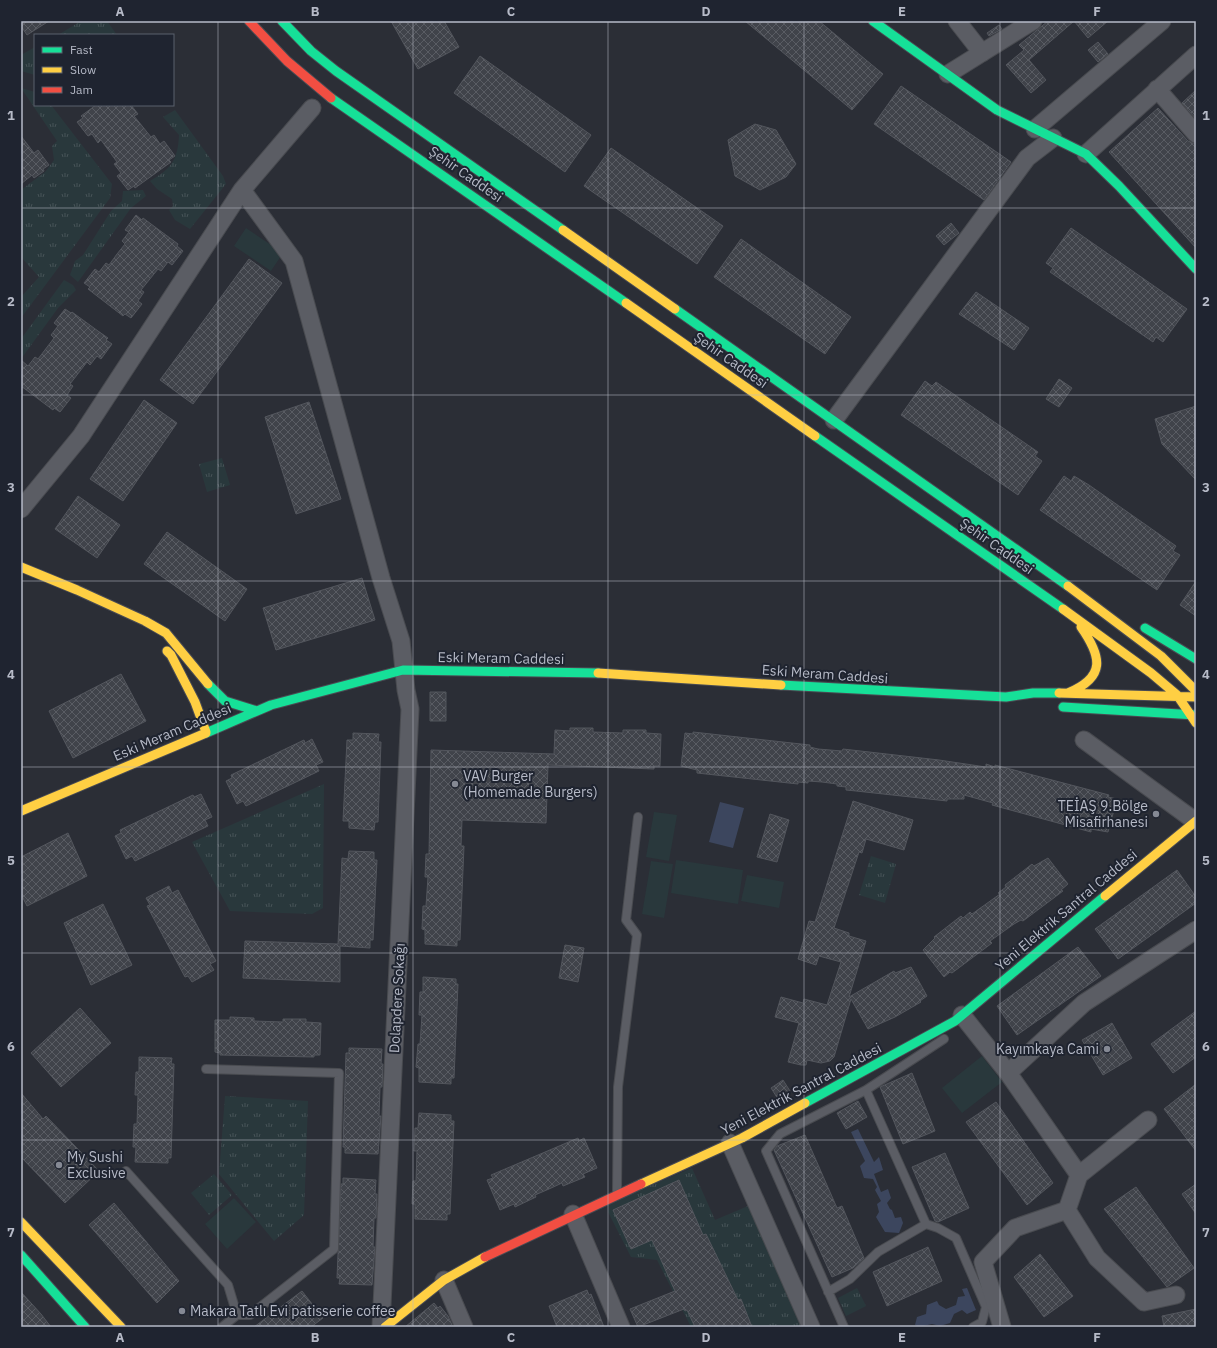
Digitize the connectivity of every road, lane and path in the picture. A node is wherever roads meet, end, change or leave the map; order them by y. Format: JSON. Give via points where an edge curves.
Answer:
{"nodes":[{"id":1,"x":249,"y":21,"type":"edge"},
{"id":2,"x":282,"y":21,"type":"edge"},
{"id":3,"x":873,"y":21,"type":"edge"},
{"id":4,"x":957,"y":21,"type":"edge"},
{"id":5,"x":1033,"y":21,"type":"edge"},
{"id":6,"x":1162,"y":21,"type":"edge"},
{"id":7,"x":982,"y":53,"type":"junction"},
{"id":8,"x":1196,"y":54,"type":"edge"},
{"id":9,"x":948,"y":74,"type":"junction"},
{"id":10,"x":1157,"y":89,"type":"junction"},
{"id":11,"x":312,"y":108,"type":"dead end"},
{"id":12,"x":1035,"y":129,"type":"junction"},
{"id":13,"x":1196,"y":134,"type":"edge"},
{"id":14,"x":1053,"y":138,"type":"junction"},
{"id":15,"x":1086,"y":154,"type":"junction"},
{"id":16,"x":242,"y":190,"type":"junction"},
{"id":17,"x":1196,"y":269,"type":"edge"},
{"id":18,"x":834,"y":420,"type":"junction"},
{"id":19,"x":21,"y":509,"type":"edge"},
{"id":20,"x":21,"y":567,"type":"edge"},
{"id":21,"x":1090,"y":602,"type":"junction"},
{"id":22,"x":1072,"y":615,"type":"junction"},
{"id":23,"x":1124,"y":617,"type":"dead end"},
{"id":24,"x":1138,"y":623,"type":"dead end"},
{"id":25,"x":159,"y":642,"type":"dead end"},
{"id":26,"x":1196,"y":659,"type":"edge"},
{"id":27,"x":403,"y":670,"type":"junction"},
{"id":28,"x":1196,"y":692,"type":"edge"},
{"id":29,"x":1068,"y":693,"type":"junction"},
{"id":30,"x":1177,"y":695,"type":"junction"},
{"id":31,"x":1006,"y":697,"type":"junction"},
{"id":32,"x":1196,"y":697,"type":"edge"},
{"id":33,"x":1032,"y":703,"type":"dead end"},
{"id":34,"x":1054,"y":706,"type":"dead end"},
{"id":35,"x":257,"y":710,"type":"junction"},
{"id":36,"x":1194,"y":718,"type":"edge"},
{"id":37,"x":206,"y":732,"type":"junction"},
{"id":38,"x":1084,"y":740,"type":"dead end"},
{"id":39,"x":21,"y":811,"type":"edge"},
{"id":40,"x":638,"y":817,"type":"dead end"},
{"id":41,"x":1196,"y":821,"type":"edge"},
{"id":42,"x":1196,"y":930,"type":"edge"},
{"id":43,"x":964,"y":1022,"type":"junction"},
{"id":44,"x":949,"y":1035,"type":"dead end"},
{"id":45,"x":206,"y":1069,"type":"dead end"},
{"id":46,"x":1008,"y":1073,"type":"junction"},
{"id":47,"x":866,"y":1090,"type":"junction"},
{"id":48,"x":1148,"y":1120,"type":"dead end"},
{"id":49,"x":730,"y":1144,"type":"junction"},
{"id":50,"x":126,"y":1171,"type":"dead end"},
{"id":51,"x":1079,"y":1175,"type":"junction"},
{"id":52,"x":617,"y":1195,"type":"junction"},
{"id":53,"x":1067,"y":1210,"type":"junction"},
{"id":54,"x":573,"y":1214,"type":"junction"},
{"id":55,"x":21,"y":1222,"type":"edge"},
{"id":56,"x":926,"y":1224,"type":"junction"},
{"id":57,"x":21,"y":1255,"type":"edge"},
{"id":58,"x":444,"y":1280,"type":"junction"},
{"id":59,"x":828,"y":1292,"type":"junction"},
{"id":60,"x":1176,"y":1295,"type":"dead end"},
{"id":61,"x":237,"y":1315,"type":"junction"},
{"id":62,"x":86,"y":1327,"type":"edge"},
{"id":63,"x":121,"y":1327,"type":"edge"},
{"id":64,"x":222,"y":1327,"type":"edge"},
{"id":65,"x":381,"y":1327,"type":"edge"},
{"id":66,"x":385,"y":1327,"type":"edge"},
{"id":67,"x":464,"y":1327,"type":"edge"},
{"id":68,"x":621,"y":1327,"type":"edge"},
{"id":69,"x":811,"y":1327,"type":"edge"},
{"id":70,"x":844,"y":1327,"type":"edge"},
{"id":71,"x":973,"y":1327,"type":"edge"},
{"id":72,"x":1002,"y":1327,"type":"edge"}],
"edges":[{"from":1,"to":22,"type":"main road","name":"Şehir Caddesi","via":[[263,39],[329,96]]},
{"from":2,"to":18,"type":"main road","name":"Şehir Caddesi","via":[[311,51],[336,71]]},
{"from":3,"to":9,"type":"main road"},
{"from":4,"to":7,"type":"street"},
{"from":5,"to":7,"type":"street"},
{"from":6,"to":12,"type":"street"},
{"from":7,"to":9,"type":"street"},
{"from":8,"to":10,"type":"street"},
{"from":9,"to":12,"type":"main road","via":[[997,110]]},
{"from":10,"to":13,"type":"street"},
{"from":10,"to":15,"type":"street"},
{"from":11,"to":16,"type":"street"},
{"from":12,"to":14,"type":"main road"},
{"from":14,"to":15,"type":"main road"},
{"from":14,"to":18,"type":"street","via":[[1027,158]]},
{"from":15,"to":17,"type":"main road"},
{"from":16,"to":19,"type":"street","via":[[81,436]]},
{"from":16,"to":27,"type":"street","name":"Dolapdere Sokağı","via":[[294,261],[381,578],[401,641]]},
{"from":18,"to":21,"type":"main road","name":"Şehir Caddesi"},
{"from":20,"to":35,"type":"main road","via":[[77,590],[166,633],[225,701]]},
{"from":21,"to":23,"type":"main road"},
{"from":21,"to":28,"type":"main road","name":"Şehir Caddesi","via":[[1161,656]]},
{"from":22,"to":29,"type":"main road","via":[[1092,643],[1097,661],[1091,679],[1085,686]]},
{"from":22,"to":30,"type":"main road","name":"Şehir Caddesi"},
{"from":24,"to":26,"type":"main road"},
{"from":25,"to":37,"type":"main road","via":[[171,655],[195,702]]},
{"from":27,"to":31,"type":"main road","name":"Eski Meram Caddesi","via":[[591,673]]},
{"from":27,"to":35,"type":"main road","name":"Eski Meram Caddesi"},
{"from":27,"to":65,"type":"street","name":"Dolapdere Sokağı","via":[[410,709]]},
{"from":29,"to":30,"type":"main road","name":"Eski Meram Caddesi"},
{"from":29,"to":31,"type":"main road","name":"Eski Meram Caddesi","via":[[1033,693]]},
{"from":30,"to":32,"type":"main road","name":"Eski Meram Caddesi"},
{"from":30,"to":36,"type":"main road","name":"Şehir Caddesi"},
{"from":31,"to":33,"type":"main road","name":"Eski Meram Caddesi"},
{"from":34,"to":36,"type":"main road"},
{"from":35,"to":37,"type":"main road","name":"Eski Meram Caddesi"},
{"from":37,"to":39,"type":"main road","name":"Eski Meram Caddesi"},
{"from":38,"to":41,"type":"street"},
{"from":40,"to":52,"type":"lane","via":[[626,920],[637,934],[618,1087]]},
{"from":41,"to":43,"type":"main road","name":"Yeni Elektrik Santral Caddesi"},
{"from":42,"to":46,"type":"street","via":[[1084,1003]]},
{"from":43,"to":46,"type":"street"},
{"from":43,"to":49,"type":"main road","name":"Yeni Elektrik Santral Caddesi","via":[[955,1021]]},
{"from":44,"to":47,"type":"lane"},
{"from":45,"to":61,"type":"lane","via":[[339,1073],[334,1250],[250,1315]]},
{"from":46,"to":51,"type":"street"},
{"from":47,"to":56,"type":"lane"},
{"from":47,"to":59,"type":"lane","via":[[780,1134],[766,1151]]},
{"from":48,"to":51,"type":"street"},
{"from":49,"to":52,"type":"main road","name":"Yeni Elektrik Santral Caddesi"},
{"from":49,"to":69,"type":"street"},
{"from":50,"to":61,"type":"lane","via":[[228,1285]]},
{"from":51,"to":53,"type":"street"},
{"from":52,"to":54,"type":"main road","name":"Yeni Elektrik Santral Caddesi"},
{"from":53,"to":60,"type":"street","via":[[1097,1258],[1144,1302]]},
{"from":53,"to":72,"type":"street","via":[[1015,1228],[983,1262]]},
{"from":54,"to":58,"type":"main road","name":"Yeni Elektrik Santral Caddesi","via":[[478,1260]]},
{"from":54,"to":68,"type":"street"},
{"from":55,"to":63,"type":"main road"},
{"from":56,"to":59,"type":"lane","via":[[878,1252],[850,1279]]},
{"from":56,"to":71,"type":"lane","via":[[956,1238],[986,1307],[982,1322]]},
{"from":57,"to":62,"type":"main road"},
{"from":58,"to":66,"type":"main road","name":"Yeni Elektrik Santral Caddesi"},
{"from":58,"to":67,"type":"street"},
{"from":59,"to":70,"type":"lane"},
{"from":61,"to":64,"type":"lane"}]}
